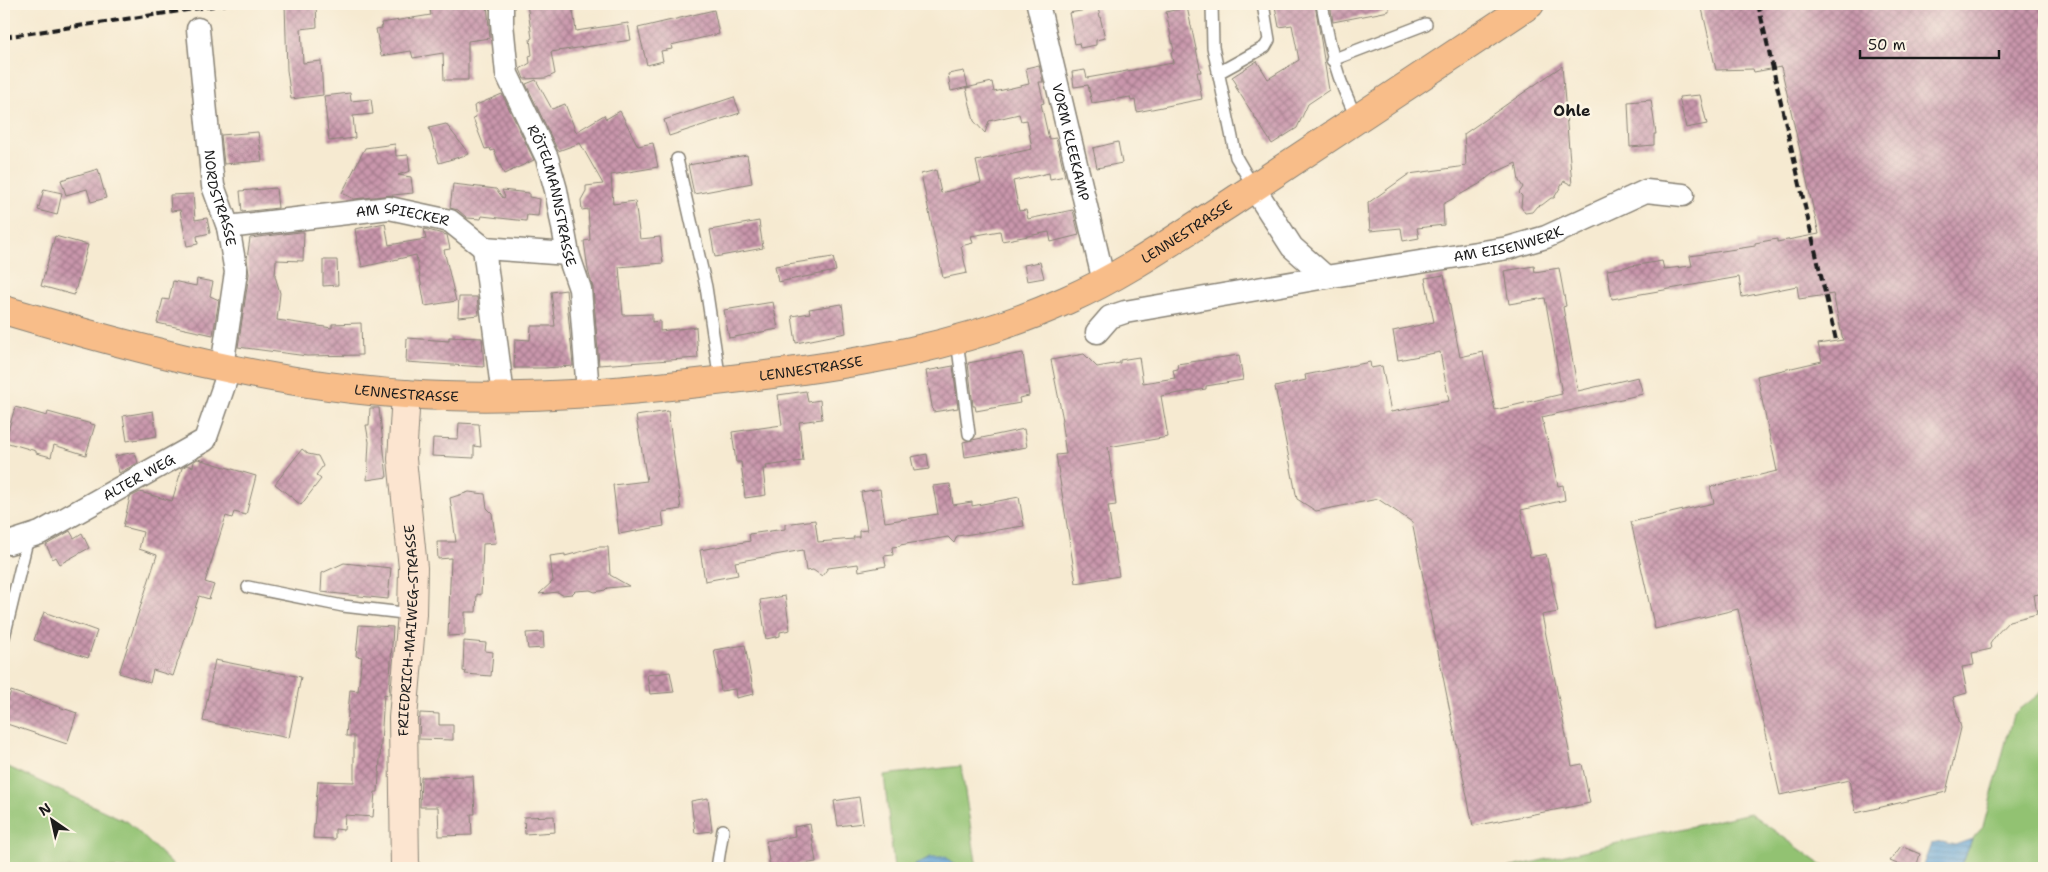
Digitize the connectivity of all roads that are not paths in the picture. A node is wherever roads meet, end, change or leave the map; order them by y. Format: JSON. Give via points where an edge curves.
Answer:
{"nodes":[{"id":1,"x":502,"y":4,"type":"edge"},
{"id":2,"x":1038,"y":4,"type":"edge"},
{"id":3,"x":1212,"y":4,"type":"edge"},
{"id":4,"x":1263,"y":4,"type":"edge"},
{"id":5,"x":1322,"y":4,"type":"edge"},
{"id":6,"x":1530,"y":4,"type":"edge"},
{"id":7,"x":1426,"y":24,"type":"dead end"},
{"id":8,"x":198,"y":29,"type":"dead end"},
{"id":9,"x":1332,"y":60,"type":"junction"},
{"id":10,"x":1218,"y":72,"type":"junction"},
{"id":11,"x":1357,"y":118,"type":"junction"},
{"id":12,"x":677,"y":158,"type":"dead end"},
{"id":13,"x":1254,"y":188,"type":"junction"},
{"id":14,"x":1683,"y":195,"type":"dead end"},
{"id":15,"x":228,"y":227,"type":"junction"},
{"id":16,"x":484,"y":248,"type":"junction"},
{"id":17,"x":568,"y":254,"type":"junction"},
{"id":18,"x":1326,"y":277,"type":"junction"},
{"id":19,"x":1104,"y":282,"type":"junction"},
{"id":20,"x":4,"y":310,"type":"edge"},
{"id":21,"x":1097,"y":332,"type":"dead end"},
{"id":22,"x":956,"y":340,"type":"junction"},
{"id":23,"x":226,"y":368,"type":"junction"},
{"id":24,"x":720,"y":381,"type":"junction"},
{"id":25,"x":588,"y":392,"type":"junction"},
{"id":26,"x":406,"y":394,"type":"junction"},
{"id":27,"x":503,"y":396,"type":"junction"},
{"id":28,"x":969,"y":434,"type":"dead end"},
{"id":29,"x":28,"y":536,"type":"junction"},
{"id":30,"x":4,"y":542,"type":"edge"},
{"id":31,"x":248,"y":587,"type":"dead end"},
{"id":32,"x":412,"y":614,"type":"junction"},
{"id":33,"x":4,"y":638,"type":"edge"},
{"id":34,"x":723,"y":830,"type":"dead end"},
{"id":35,"x":405,"y":868,"type":"edge"},
{"id":36,"x":717,"y":868,"type":"edge"}],
"edges":[{"from":1,"to":17,"type":"street","name":"RÖTELMANNSTRASSE","via":[[507,74],[547,158]]},
{"from":2,"to":19,"type":"street","name":"VORM KLEEKAMP"},
{"from":3,"to":10,"type":"lane","via":[[1213,47]]},
{"from":4,"to":10,"type":"lane","via":[[1269,40],[1265,47]]},
{"from":5,"to":9,"type":"lane"},
{"from":6,"to":11,"type":"main road","name":"LENNESTRASSE"},
{"from":7,"to":9,"type":"lane"},
{"from":8,"to":15,"type":"street","name":"NORDSTRASSE","via":[[214,186]]},
{"from":9,"to":11,"type":"lane"},
{"from":10,"to":13,"type":"lane","via":[[1236,157]]},
{"from":11,"to":13,"type":"main road","name":"LENNESTRASSE"},
{"from":12,"to":24,"type":"lane","via":[[706,287]]},
{"from":13,"to":18,"type":"street","via":[[1292,247]]},
{"from":13,"to":19,"type":"main road","name":"LENNESTRASSE"},
{"from":14,"to":18,"type":"street","name":"AM EISENWERK","via":[[1646,190],[1546,236],[1508,248]]},
{"from":15,"to":16,"type":"street","name":"AM SPIECKER","via":[[389,208],[450,221]]},
{"from":15,"to":23,"type":"street","name":"NORDSTRASSE","via":[[236,272]]},
{"from":16,"to":17,"type":"street"},
{"from":16,"to":27,"type":"street"},
{"from":17,"to":25,"type":"street","name":"RÖTELMANNSTRASSE","via":[[580,289]]},
{"from":18,"to":21,"type":"street","name":"AM EISENWERK","via":[[1125,312],[1110,317]]},
{"from":19,"to":22,"type":"main road","name":"LENNESTRASSE","via":[[1009,324]]},
{"from":20,"to":23,"type":"main road","name":"LENNESTRASSE","via":[[100,338]]},
{"from":22,"to":24,"type":"main road","name":"LENNESTRASSE","via":[[859,363]]},
{"from":22,"to":28,"type":"lane"},
{"from":23,"to":26,"type":"main road","name":"LENNESTRASSE"},
{"from":23,"to":29,"type":"street","name":"ALTER WEG","via":[[205,440],[40,533]]},
{"from":24,"to":25,"type":"main road","name":"LENNESTRASSE"},
{"from":25,"to":27,"type":"main road","name":"LENNESTRASSE"},
{"from":26,"to":27,"type":"main road","name":"LENNESTRASSE"},
{"from":26,"to":32,"type":"street","name":"FRIEDRICH-MAIWEG-STRASSE","via":[[402,459],[413,568]]},
{"from":29,"to":30,"type":"street","name":"ALTER WEG"},
{"from":29,"to":33,"type":"lane"},
{"from":31,"to":32,"type":"lane","via":[[343,606]]},
{"from":32,"to":35,"type":"street","name":"FRIEDRICH-MAIWEG-STRASSE","via":[[403,718]]},
{"from":34,"to":36,"type":"lane"}]}
